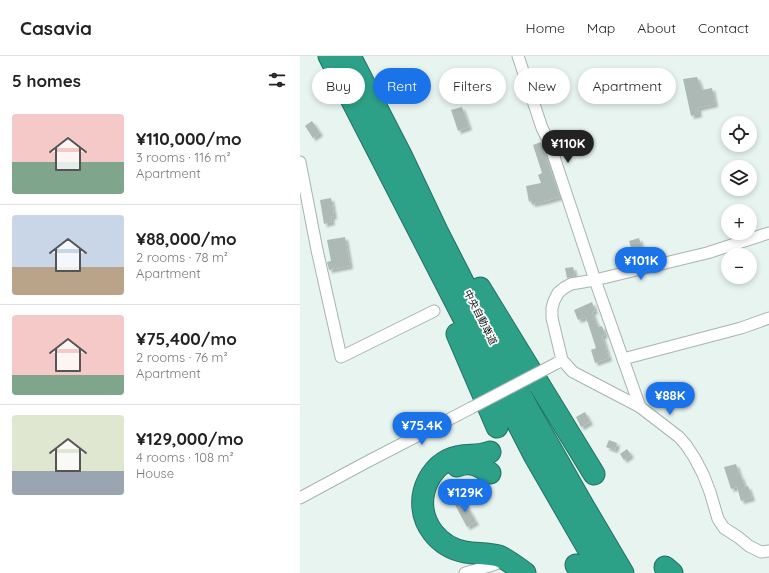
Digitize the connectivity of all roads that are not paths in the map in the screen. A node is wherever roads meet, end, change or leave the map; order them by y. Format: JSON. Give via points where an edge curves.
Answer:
{"nodes":[{"id":1,"x":329,"y":56,"type":"edge"},
{"id":2,"x":350,"y":56,"type":"edge"},
{"id":3,"x":518,"y":56,"type":"edge"},
{"id":4,"x":401,"y":155,"type":"junction"},
{"id":5,"x":300,"y":162,"type":"edge"},
{"id":6,"x":393,"y":180,"type":"junction"},
{"id":7,"x":769,"y":233,"type":"edge"},
{"id":8,"x":595,"y":280,"type":"junction"},
{"id":9,"x":434,"y":311,"type":"dead end"},
{"id":10,"x":769,"y":318,"type":"edge"},
{"id":11,"x":622,"y":359,"type":"junction"},
{"id":12,"x":559,"y":362,"type":"junction"},
{"id":13,"x":640,"y":407,"type":"junction"},
{"id":14,"x":497,"y":427,"type":"dead end"},
{"id":15,"x":490,"y":452,"type":"dead end"},
{"id":16,"x":490,"y":473,"type":"dead end"},
{"id":17,"x":594,"y":474,"type":"dead end"},
{"id":18,"x":300,"y":498,"type":"edge"},
{"id":19,"x":769,"y":551,"type":"edge"},
{"id":20,"x":496,"y":564,"type":"dead end"},
{"id":21,"x":465,"y":573,"type":"edge"},
{"id":22,"x":525,"y":573,"type":"edge"},
{"id":23,"x":539,"y":573,"type":"edge"},
{"id":24,"x":602,"y":573,"type":"edge"},
{"id":25,"x":623,"y":573,"type":"edge"}],
"edges":[{"from":1,"to":6,"type":"highway","name":"中央自動車道"},
{"from":2,"to":4,"type":"highway","name":"中央自動車道"},
{"from":3,"to":8,"type":"street"},
{"from":4,"to":17,"type":"highway"},
{"from":4,"to":25,"type":"highway","name":"中央自動車道","via":[[527,407]]},
{"from":5,"to":9,"type":"street","via":[[341,357]]},
{"from":6,"to":14,"type":"highway"},
{"from":6,"to":24,"type":"highway","name":"中央自動車道","via":[[534,455]]},
{"from":7,"to":8,"type":"street","via":[[707,253]]},
{"from":8,"to":11,"type":"street"},
{"from":8,"to":12,"type":"street","via":[[564,288],[554,301],[552,318]]},
{"from":10,"to":11,"type":"street","via":[[741,328]]},
{"from":11,"to":13,"type":"street"},
{"from":12,"to":13,"type":"street"},
{"from":12,"to":18,"type":"street","bridge":true},
{"from":13,"to":19,"type":"street","via":[[686,445],[703,474],[718,519],[724,528],[749,546],[761,552]]},
{"from":15,"to":22,"type":"highway","via":[[461,455],[441,464],[428,481],[423,495],[426,519],[438,540],[444,544],[466,552],[492,554]]},
{"from":16,"to":23,"type":"highway","via":[[474,464],[448,470],[434,488],[434,518],[442,530],[454,539],[468,544],[503,549]]},
{"from":20,"to":21,"type":"street"}]}
